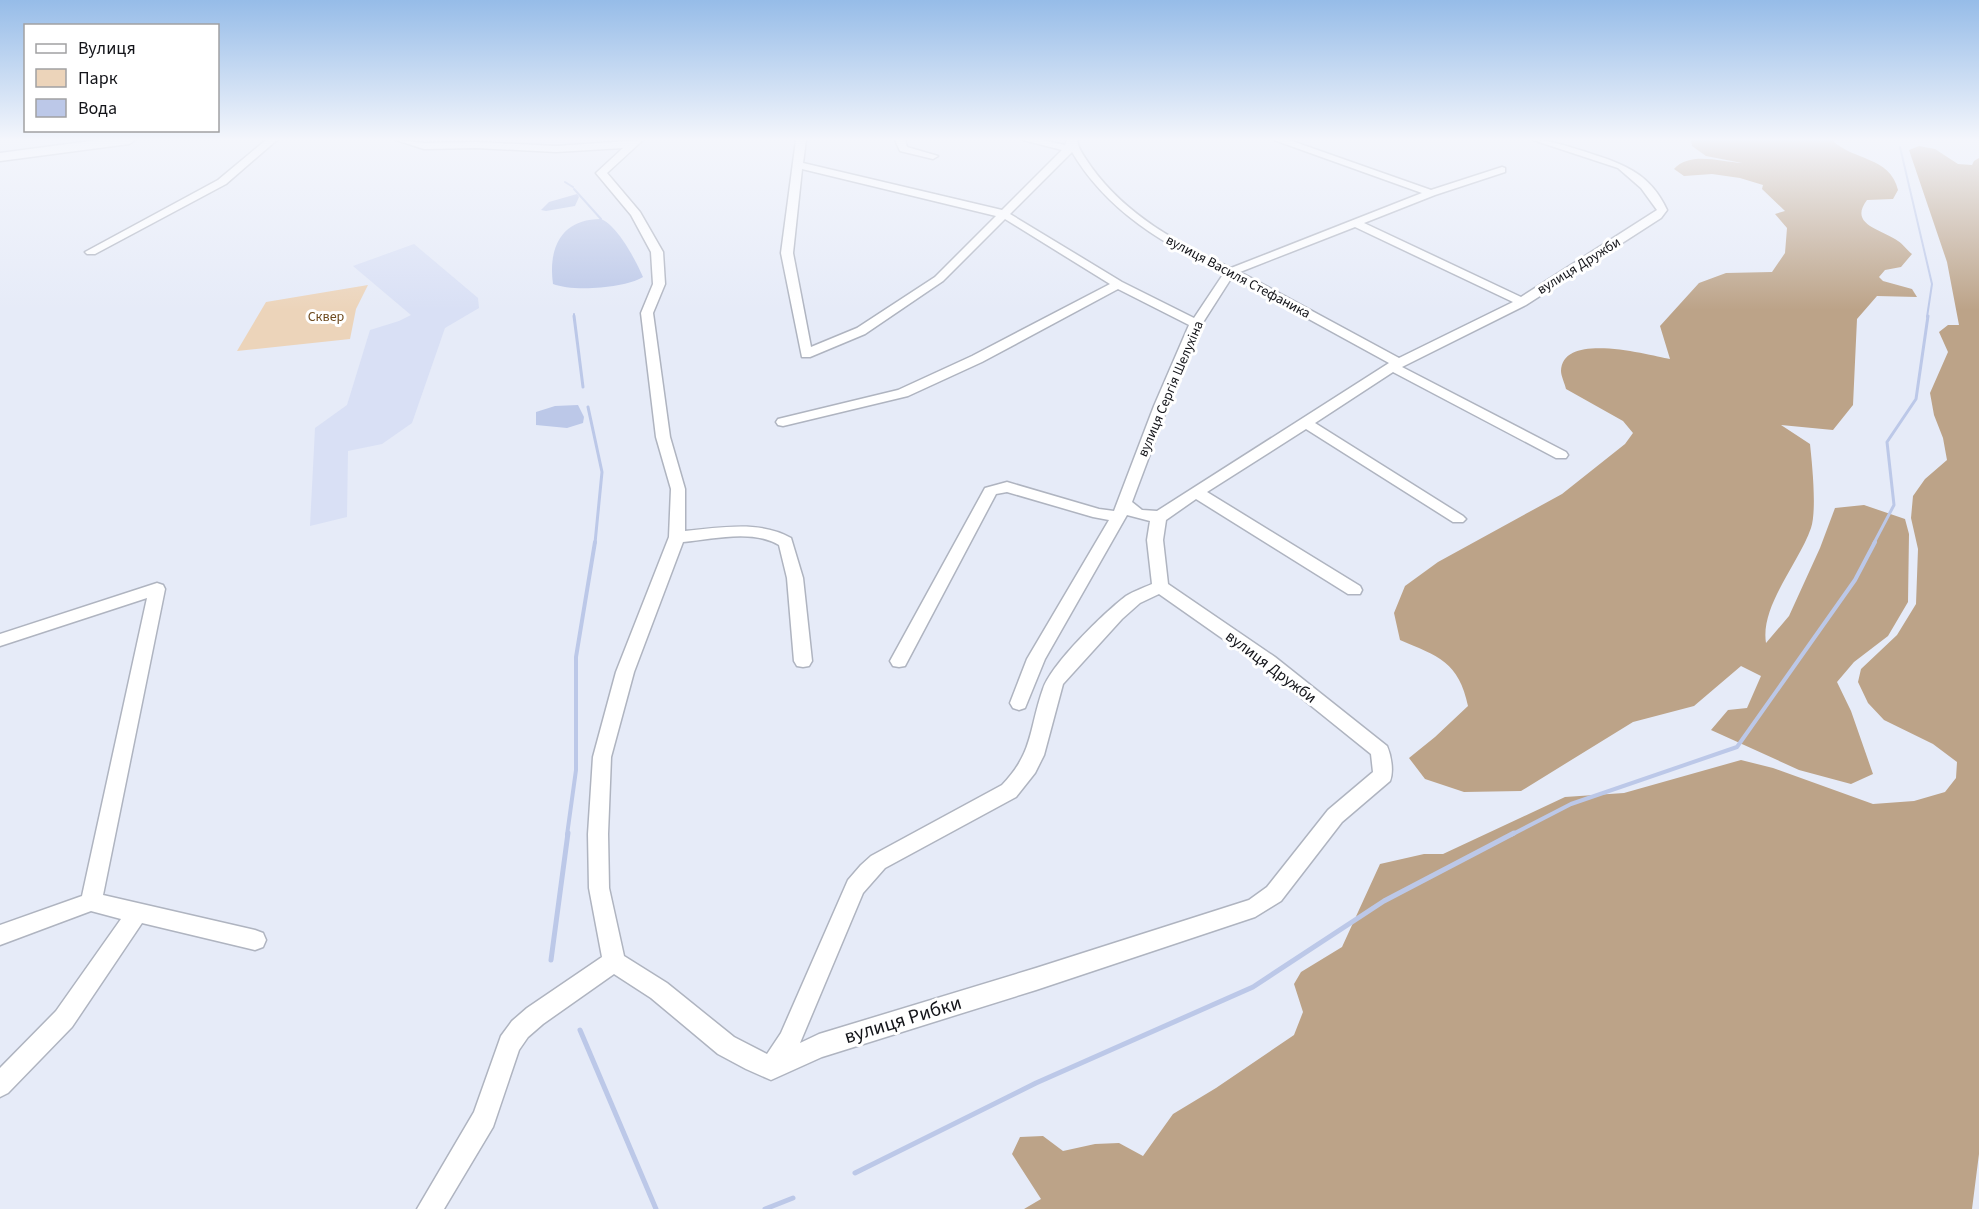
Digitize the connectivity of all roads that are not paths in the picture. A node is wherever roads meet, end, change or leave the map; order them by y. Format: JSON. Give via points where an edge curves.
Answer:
{"nodes":[{"id":1,"x":195,"y":196,"type":"edge"},
{"id":2,"x":621,"y":196,"type":"edge"},
{"id":3,"x":795,"y":196,"type":"edge"},
{"id":4,"x":930,"y":196,"type":"edge"},
{"id":5,"x":1020,"y":196,"type":"edge"},
{"id":6,"x":1110,"y":196,"type":"edge"},
{"id":7,"x":1422,"y":196,"type":"edge"},
{"id":8,"x":1654,"y":196,"type":"edge"},
{"id":9,"x":1003,"y":214,"type":"junction"},
{"id":10,"x":1355,"y":223,"type":"junction"},
{"id":11,"x":91,"y":252,"type":"dead end"},
{"id":12,"x":1230,"y":272,"type":"junction"},
{"id":13,"x":1118,"y":284,"type":"junction"},
{"id":14,"x":1522,"y":302,"type":"junction"},
{"id":15,"x":1196,"y":324,"type":"junction"},
{"id":16,"x":1395,"y":365,"type":"junction"},
{"id":17,"x":783,"y":422,"type":"dead end"},
{"id":18,"x":1306,"y":423,"type":"junction"},
{"id":19,"x":1561,"y":455,"type":"dead end"},
{"id":20,"x":1196,"y":492,"type":"junction"},
{"id":21,"x":1122,"y":509,"type":"junction"},
{"id":22,"x":1163,"y":515,"type":"junction"},
{"id":23,"x":1458,"y":519,"type":"dead end"},
{"id":24,"x":676,"y":537,"type":"junction"},
{"id":25,"x":1160,"y":587,"type":"junction"},
{"id":26,"x":1354,"y":590,"type":"dead end"},
{"id":27,"x":0,"y":640,"type":"edge"},
{"id":28,"x":803,"y":661,"type":"dead end"},
{"id":29,"x":899,"y":661,"type":"dead end"},
{"id":30,"x":1019,"y":703,"type":"dead end"},
{"id":31,"x":1380,"y":751,"type":"joint"},
{"id":32,"x":91,"y":902,"type":"junction"},
{"id":33,"x":137,"y":913,"type":"junction"},
{"id":34,"x":0,"y":935,"type":"edge"},
{"id":35,"x":255,"y":940,"type":"dead end"},
{"id":36,"x":614,"y":962,"type":"junction"},
{"id":37,"x":771,"y":1068,"type":"junction"},
{"id":38,"x":0,"y":1085,"type":"edge"},
{"id":39,"x":430,"y":1209,"type":"edge"}],
"edges":[{"from":1,"to":11,"type":"street"},
{"from":2,"to":24,"type":"street","via":[[636,214],[657,252],[659,284],[647,313],[663,437],[678,489]]},
{"from":3,"to":9,"type":"street","via":[[787,253],[806,354],[861,330],[939,279]]},
{"from":4,"to":9,"type":"street"},
{"from":5,"to":9,"type":"street"},
{"from":6,"to":12,"type":"street","name":"вулиця Василя Стефаника","via":[[1131,217],[1191,254]]},
{"from":7,"to":10,"type":"street"},
{"from":8,"to":14,"type":"street","name":"вулиця Дружби","via":[[1662,210],[1657,216]]},
{"from":9,"to":13,"type":"street"},
{"from":10,"to":12,"type":"street"},
{"from":10,"to":14,"type":"street"},
{"from":12,"to":15,"type":"street","name":"вулиця Сергія Шелухіна"},
{"from":12,"to":16,"type":"street","name":"вулиця Василя Стефаника"},
{"from":13,"to":15,"type":"street"},
{"from":13,"to":17,"type":"street","via":[[977,359],[903,393]]},
{"from":14,"to":16,"type":"street","name":"вулиця Дружби"},
{"from":15,"to":21,"type":"street","name":"вулиця Сергія Шелухіна"},
{"from":16,"to":18,"type":"street","name":"вулиця Дружби"},
{"from":16,"to":19,"type":"street"},
{"from":18,"to":20,"type":"street","name":"вулиця Дружби"},
{"from":18,"to":23,"type":"street"},
{"from":20,"to":22,"type":"street","name":"вулиця Дружби"},
{"from":20,"to":26,"type":"street"},
{"from":21,"to":22,"type":"street","via":[[1142,516]]},
{"from":21,"to":29,"type":"street","via":[[1098,514],[1007,487],[990,491]]},
{"from":21,"to":30,"type":"street","name":"вулиця Сергія Шелухіна","via":[[1036,659]]},
{"from":22,"to":25,"type":"street","via":[[1154,531]]},
{"from":24,"to":28,"type":"street","via":[[757,532],[786,542],[795,578]]},
{"from":24,"to":36,"type":"street","via":[[625,672],[602,758],[599,888]]},
{"from":25,"to":31,"type":"street","name":"вулиця Дружби","via":[[1269,662]]},
{"from":25,"to":37,"type":"street","via":[[1134,599],[1074,657],[1053,684],[1039,746],[1021,780],[1009,791],[878,862],[855,887],[789,1041]]},
{"from":27,"to":32,"type":"street","via":[[157,589]]},
{"from":31,"to":37,"type":"street","name":"вулиця Рибки","via":[[1383,775],[1335,816],[1274,894],[1255,907],[819,1046]]},
{"from":32,"to":33,"type":"street"},
{"from":32,"to":34,"type":"street"},
{"from":33,"to":35,"type":"street"},
{"from":33,"to":38,"type":"street","via":[[64,1019]]},
{"from":36,"to":37,"type":"street","via":[[663,994],[709,1035],[744,1058]]},
{"from":36,"to":39,"type":"street","via":[[520,1029],[509,1044],[484,1119]]}]}
